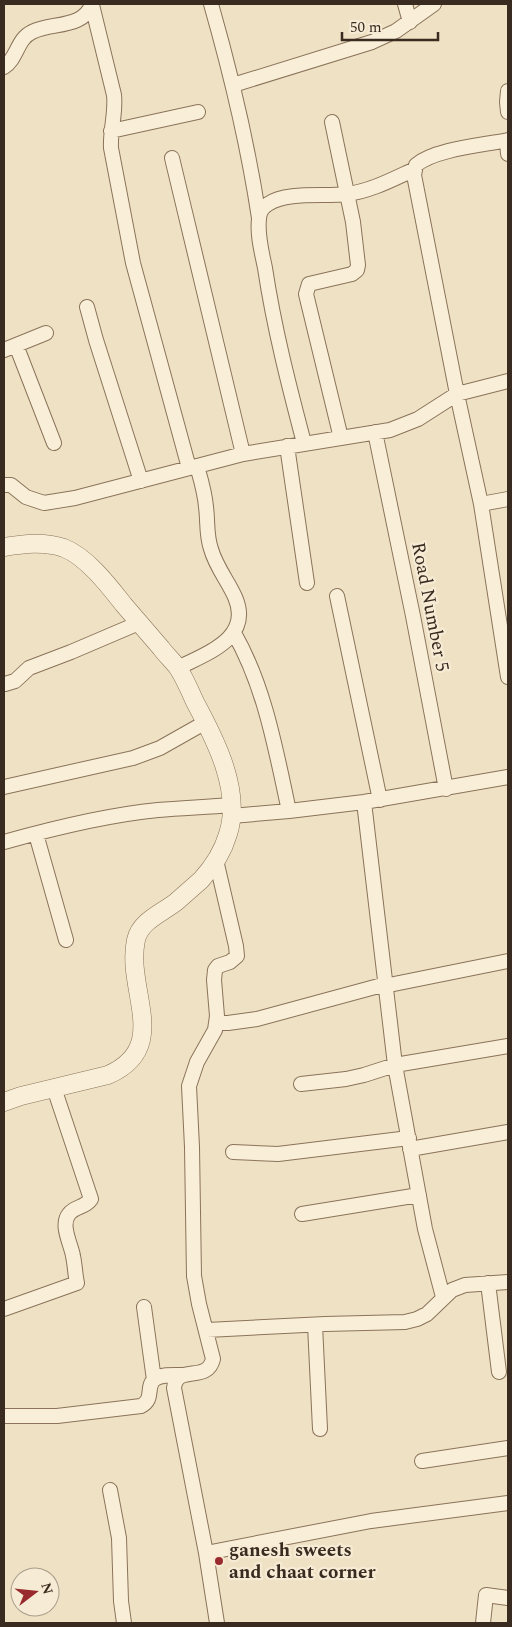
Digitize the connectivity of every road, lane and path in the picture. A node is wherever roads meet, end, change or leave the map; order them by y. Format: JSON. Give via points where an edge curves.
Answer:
{"nodes":[{"id":1,"x":92,"y":4,"type":"edge"},
{"id":2,"x":211,"y":4,"type":"edge"},
{"id":3,"x":406,"y":4,"type":"edge"},
{"id":4,"x":434,"y":4,"type":"edge"},
{"id":5,"x":410,"y":22,"type":"junction"},
{"id":6,"x":4,"y":67,"type":"edge"},
{"id":7,"x":233,"y":85,"type":"junction"},
{"id":8,"x":508,"y":91,"type":"edge"},
{"id":9,"x":198,"y":112,"type":"dead end"},
{"id":10,"x":508,"y":112,"type":"edge"},
{"id":11,"x":332,"y":122,"type":"dead end"},
{"id":12,"x":111,"y":131,"type":"junction"},
{"id":13,"x":508,"y":145,"type":"edge"},
{"id":14,"x":172,"y":158,"type":"dead end"},
{"id":15,"x":415,"y":169,"type":"junction"},
{"id":16,"x":348,"y":194,"type":"junction"},
{"id":17,"x":259,"y":218,"type":"junction"},
{"id":18,"x":87,"y":307,"type":"dead end"},
{"id":19,"x":46,"y":333,"type":"dead end"},
{"id":20,"x":10,"y":347,"type":"edge"},
{"id":21,"x":508,"y":381,"type":"edge"},
{"id":22,"x":457,"y":394,"type":"junction"},
{"id":23,"x":375,"y":432,"type":"junction"},
{"id":24,"x":341,"y":438,"type":"junction"},
{"id":25,"x":54,"y":443,"type":"dead end"},
{"id":26,"x":304,"y":444,"type":"junction"},
{"id":27,"x":287,"y":446,"type":"junction"},
{"id":28,"x":243,"y":454,"type":"junction"},
{"id":29,"x":193,"y":467,"type":"junction"},
{"id":30,"x":141,"y":481,"type":"junction"},
{"id":31,"x":4,"y":485,"type":"edge"},
{"id":32,"x":508,"y":499,"type":"edge"},
{"id":33,"x":481,"y":504,"type":"junction"},
{"id":34,"x":4,"y":547,"type":"edge"},
{"id":35,"x":307,"y":583,"type":"dead end"},
{"id":36,"x":337,"y":596,"type":"dead end"},
{"id":37,"x":139,"y":623,"type":"junction"},
{"id":38,"x":234,"y":633,"type":"junction"},
{"id":39,"x":178,"y":668,"type":"junction"},
{"id":40,"x":508,"y":677,"type":"edge"},
{"id":41,"x":5,"y":684,"type":"dead end"},
{"id":42,"x":206,"y":722,"type":"junction"},
{"id":43,"x":508,"y":776,"type":"edge"},
{"id":44,"x":4,"y":787,"type":"edge"},
{"id":45,"x":446,"y":788,"type":"junction"},
{"id":46,"x":380,"y":800,"type":"junction"},
{"id":47,"x":364,"y":802,"type":"junction"},
{"id":48,"x":232,"y":811,"type":"junction"},
{"id":49,"x":290,"y":811,"type":"junction"},
{"id":50,"x":36,"y":834,"type":"junction"},
{"id":51,"x":4,"y":842,"type":"edge"},
{"id":52,"x":216,"y":860,"type":"junction"},
{"id":53,"x":66,"y":940,"type":"dead end"},
{"id":54,"x":508,"y":961,"type":"edge"},
{"id":55,"x":386,"y":984,"type":"junction"},
{"id":56,"x":216,"y":1023,"type":"junction"},
{"id":57,"x":508,"y":1046,"type":"edge"},
{"id":58,"x":395,"y":1065,"type":"junction"},
{"id":59,"x":301,"y":1084,"type":"dead end"},
{"id":60,"x":54,"y":1088,"type":"junction"},
{"id":61,"x":4,"y":1102,"type":"edge"},
{"id":62,"x":508,"y":1132,"type":"edge"},
{"id":63,"x":410,"y":1144,"type":"junction"},
{"id":64,"x":233,"y":1152,"type":"dead end"},
{"id":65,"x":419,"y":1195,"type":"junction"},
{"id":66,"x":302,"y":1214,"type":"dead end"},
{"id":67,"x":508,"y":1282,"type":"edge"},
{"id":68,"x":488,"y":1283,"type":"junction"},
{"id":69,"x":443,"y":1297,"type":"junction"},
{"id":70,"x":144,"y":1308,"type":"dead end"},
{"id":71,"x":4,"y":1309,"type":"edge"},
{"id":72,"x":314,"y":1325,"type":"junction"},
{"id":73,"x":207,"y":1330,"type":"junction"},
{"id":74,"x":499,"y":1372,"type":"dead end"},
{"id":75,"x":182,"y":1375,"type":"junction"},
{"id":76,"x":154,"y":1380,"type":"junction"},
{"id":77,"x":4,"y":1416,"type":"edge"},
{"id":78,"x":320,"y":1429,"type":"dead end"},
{"id":79,"x":508,"y":1448,"type":"edge"},
{"id":80,"x":422,"y":1461,"type":"dead end"},
{"id":81,"x":110,"y":1490,"type":"dead end"},
{"id":82,"x":508,"y":1503,"type":"edge"},
{"id":83,"x":206,"y":1553,"type":"junction"},
{"id":84,"x":508,"y":1598,"type":"edge"},
{"id":85,"x":124,"y":1623,"type":"edge"},
{"id":86,"x":217,"y":1623,"type":"edge"},
{"id":87,"x":483,"y":1623,"type":"edge"}],
"edges":[{"from":1,"to":6,"type":"street","via":[[83,17],[25,36],[12,62]]},
{"from":1,"to":12,"type":"street","via":[[114,95]]},
{"from":2,"to":7,"type":"street"},
{"from":3,"to":5,"type":"street"},
{"from":4,"to":5,"type":"street"},
{"from":5,"to":7,"type":"street","via":[[372,42]]},
{"from":7,"to":17,"type":"street"},
{"from":8,"to":10,"type":"street"},
{"from":9,"to":12,"type":"street"},
{"from":11,"to":16,"type":"street"},
{"from":12,"to":29,"type":"street","via":[[111,148],[133,263]]},
{"from":13,"to":15,"type":"street","via":[[443,153],[421,161]]},
{"from":14,"to":28,"type":"street"},
{"from":15,"to":16,"type":"street","via":[[368,190]]},
{"from":15,"to":22,"type":"street"},
{"from":16,"to":17,"type":"street","via":[[282,198],[262,208]]},
{"from":16,"to":24,"type":"street","via":[[359,258],[356,270],[352,274],[309,284],[306,294]]},
{"from":17,"to":26,"type":"street","via":[[268,291]]},
{"from":18,"to":30,"type":"street"},
{"from":19,"to":20,"type":"street"},
{"from":20,"to":25,"type":"street"},
{"from":21,"to":22,"type":"street"},
{"from":22,"to":23,"type":"street","via":[[404,426]]},
{"from":22,"to":33,"type":"street"},
{"from":23,"to":24,"type":"street"},
{"from":23,"to":45,"type":"street","name":"Road Number 5"},
{"from":24,"to":26,"type":"street"},
{"from":26,"to":27,"type":"street"},
{"from":27,"to":28,"type":"street"},
{"from":27,"to":35,"type":"street"},
{"from":28,"to":29,"type":"street"},
{"from":29,"to":30,"type":"street"},
{"from":29,"to":38,"type":"street","via":[[205,495],[210,548],[238,607],[239,626]]},
{"from":30,"to":31,"type":"street","via":[[44,503],[26,497],[11,485]]},
{"from":32,"to":33,"type":"street"},
{"from":33,"to":40,"type":"street"},
{"from":34,"to":37,"type":"street","via":[[46,544],[64,548],[93,570]]},
{"from":36,"to":46,"type":"street"},
{"from":37,"to":39,"type":"street"},
{"from":37,"to":41,"type":"street","via":[[29,668],[15,681]]},
{"from":38,"to":39,"type":"street","via":[[211,651]]},
{"from":38,"to":49,"type":"street","via":[[256,682]]},
{"from":39,"to":42,"type":"street"},
{"from":42,"to":44,"type":"street","via":[[160,748],[133,758]]},
{"from":42,"to":48,"type":"street","via":[[229,783]]},
{"from":43,"to":45,"type":"street"},
{"from":45,"to":46,"type":"street"},
{"from":46,"to":47,"type":"street"},
{"from":47,"to":49,"type":"street"},
{"from":47,"to":55,"type":"street"},
{"from":48,"to":49,"type":"street"},
{"from":48,"to":50,"type":"street","via":[[157,810]]},
{"from":48,"to":52,"type":"street","via":[[228,834]]},
{"from":50,"to":51,"type":"street"},
{"from":50,"to":53,"type":"street"},
{"from":52,"to":56,"type":"street","via":[[237,952],[234,959],[215,970]]},
{"from":52,"to":60,"type":"street","via":[[202,879],[142,928],[136,938],[134,954],[142,1035],[138,1051],[121,1069],[108,1075]]},
{"from":54,"to":55,"type":"street"},
{"from":55,"to":56,"type":"street","via":[[257,1019]]},
{"from":55,"to":58,"type":"street"},
{"from":56,"to":73,"type":"street","via":[[189,1086],[194,1276]]},
{"from":57,"to":58,"type":"street"},
{"from":58,"to":59,"type":"street","via":[[364,1076]]},
{"from":58,"to":63,"type":"street"},
{"from":60,"to":61,"type":"street"},
{"from":60,"to":71,"type":"street","via":[[91,1199],[72,1211],[66,1221],[76,1283]]},
{"from":62,"to":63,"type":"street"},
{"from":63,"to":64,"type":"street","via":[[278,1154]]},
{"from":63,"to":65,"type":"street"},
{"from":65,"to":66,"type":"street"},
{"from":65,"to":69,"type":"street"},
{"from":67,"to":68,"type":"street"},
{"from":68,"to":69,"type":"street","via":[[465,1285]]},
{"from":68,"to":74,"type":"street"},
{"from":69,"to":72,"type":"street","via":[[427,1314],[405,1322]]},
{"from":70,"to":76,"type":"street"},
{"from":72,"to":73,"type":"street"},
{"from":72,"to":78,"type":"street"},
{"from":73,"to":75,"type":"street","via":[[212,1366],[203,1372]]},
{"from":75,"to":76,"type":"street","via":[[167,1375]]},
{"from":75,"to":83,"type":"street","via":[[175,1381],[174,1396]]},
{"from":76,"to":77,"type":"street","via":[[149,1399],[141,1406],[57,1416]]},
{"from":79,"to":80,"type":"street"},
{"from":81,"to":85,"type":"street","via":[[119,1538]]},
{"from":82,"to":83,"type":"street","via":[[362,1523]]},
{"from":83,"to":86,"type":"street"},
{"from":84,"to":87,"type":"street","via":[[486,1595]]}]}
